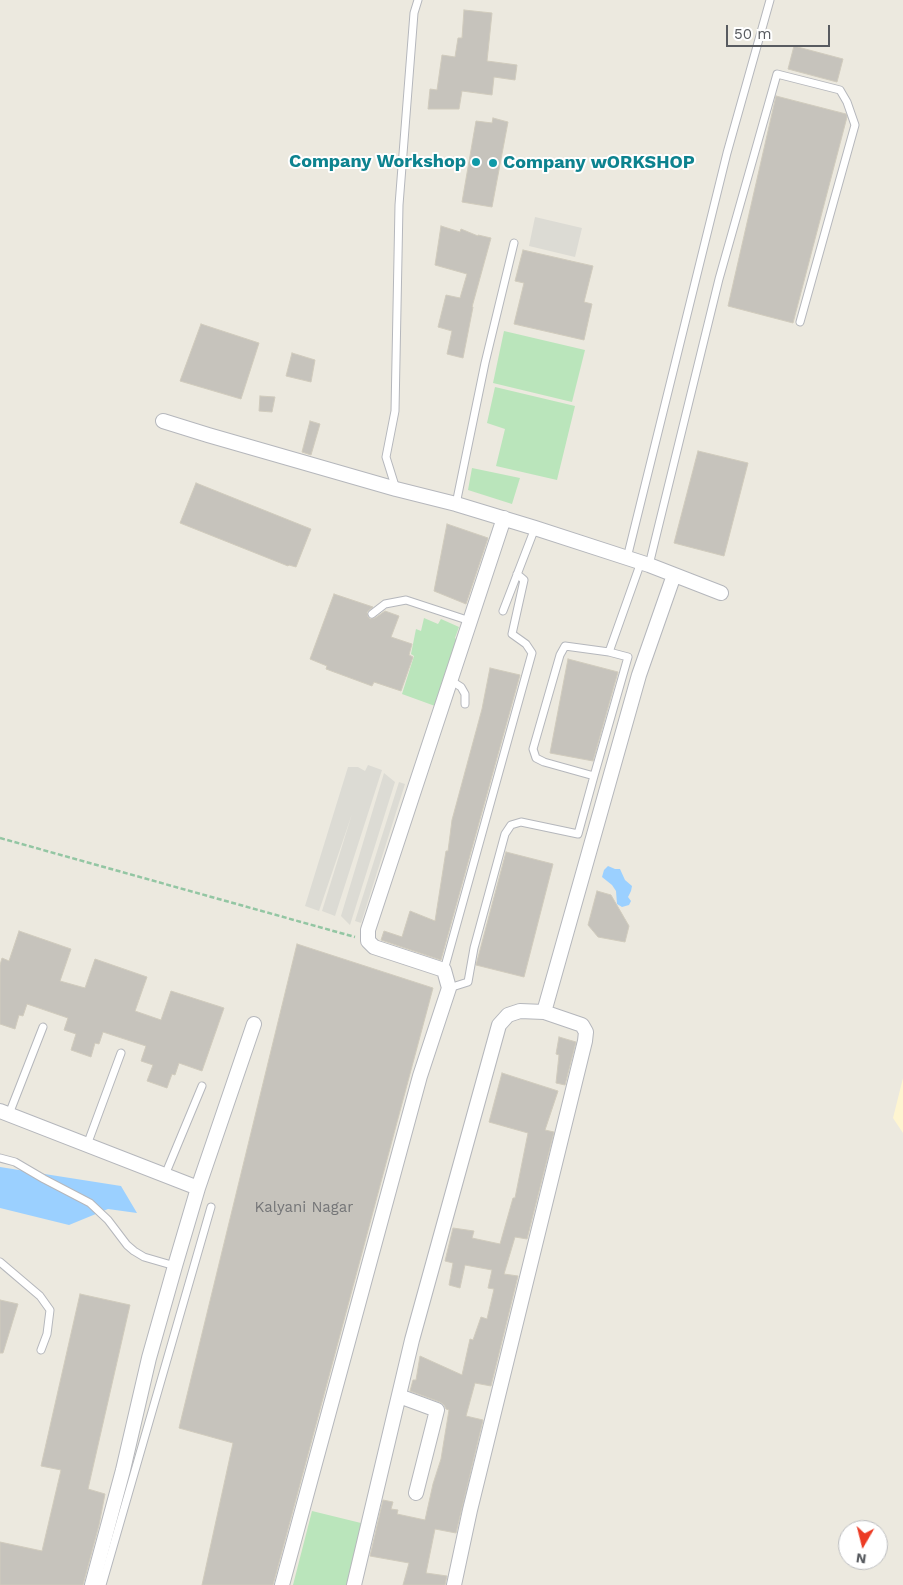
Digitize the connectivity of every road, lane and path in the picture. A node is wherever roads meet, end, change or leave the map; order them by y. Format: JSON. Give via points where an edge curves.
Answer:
{"nodes":[{"id":1,"x":418,"y":0,"type":"edge"},
{"id":2,"x":770,"y":0,"type":"edge"},
{"id":3,"x":514,"y":243,"type":"dead end"},
{"id":4,"x":800,"y":322,"type":"dead end"},
{"id":5,"x":163,"y":421,"type":"dead end"},
{"id":6,"x":396,"y":489,"type":"junction"},
{"id":7,"x":456,"y":504,"type":"junction"},
{"id":8,"x":504,"y":518,"type":"junction"},
{"id":9,"x":535,"y":528,"type":"junction"},
{"id":10,"x":627,"y":558,"type":"junction"},
{"id":11,"x":645,"y":564,"type":"junction"},
{"id":12,"x":517,"y":574,"type":"junction"},
{"id":13,"x":674,"y":574,"type":"junction"},
{"id":14,"x":721,"y":593,"type":"dead end"},
{"id":15,"x":503,"y":611,"type":"dead end"},
{"id":16,"x":372,"y":614,"type":"dead end"},
{"id":17,"x":470,"y":620,"type":"junction"},
{"id":18,"x":609,"y":652,"type":"junction"},
{"id":19,"x":450,"y":680,"type":"junction"},
{"id":20,"x":465,"y":704,"type":"dead end"},
{"id":21,"x":594,"y":776,"type":"junction"},
{"id":22,"x":0,"y":838,"type":"edge"},
{"id":23,"x":368,"y":941,"type":"junction"},
{"id":24,"x":444,"y":970,"type":"junction"},
{"id":25,"x":449,"y":988,"type":"junction"},
{"id":26,"x":544,"y":1012,"type":"junction"},
{"id":27,"x":254,"y":1024,"type":"dead end"},
{"id":28,"x":43,"y":1027,"type":"dead end"},
{"id":29,"x":121,"y":1053,"type":"dead end"},
{"id":30,"x":202,"y":1086,"type":"dead end"},
{"id":31,"x":5,"y":1113,"type":"edge"},
{"id":32,"x":87,"y":1145,"type":"junction"},
{"id":33,"x":0,"y":1158,"type":"edge"},
{"id":34,"x":165,"y":1175,"type":"junction"},
{"id":35,"x":198,"y":1188,"type":"junction"},
{"id":36,"x":211,"y":1207,"type":"dead end"},
{"id":37,"x":0,"y":1262,"type":"edge"},
{"id":38,"x":175,"y":1266,"type":"junction"},
{"id":39,"x":41,"y":1350,"type":"dead end"},
{"id":40,"x":399,"y":1396,"type":"junction"},
{"id":41,"x":416,"y":1493,"type":"dead end"},
{"id":42,"x":92,"y":1585,"type":"edge"},
{"id":43,"x":102,"y":1585,"type":"edge"},
{"id":44,"x":282,"y":1585,"type":"edge"},
{"id":45,"x":354,"y":1585,"type":"edge"},
{"id":46,"x":454,"y":1585,"type":"edge"}],
"edges":[{"from":1,"to":6,"type":"lane","via":[[414,13],[399,205],[395,411],[386,456]]},
{"from":2,"to":10,"type":"lane","via":[[727,153]]},
{"from":3,"to":7,"type":"lane"},
{"from":4,"to":11,"type":"lane","via":[[855,125],[840,90],[777,74],[718,279]]},
{"from":5,"to":6,"type":"street"},
{"from":6,"to":7,"type":"street"},
{"from":7,"to":8,"type":"street"},
{"from":8,"to":9,"type":"street"},
{"from":8,"to":17,"type":"street"},
{"from":9,"to":10,"type":"street"},
{"from":9,"to":12,"type":"lane"},
{"from":10,"to":11,"type":"street"},
{"from":11,"to":13,"type":"street"},
{"from":11,"to":18,"type":"lane"},
{"from":12,"to":15,"type":"lane"},
{"from":12,"to":24,"type":"lane","via":[[524,580],[512,634],[532,653]]},
{"from":13,"to":14,"type":"street"},
{"from":13,"to":26,"type":"street","via":[[638,675]]},
{"from":16,"to":17,"type":"lane","via":[[385,604],[406,600]]},
{"from":17,"to":19,"type":"street"},
{"from":18,"to":21,"type":"lane","via":[[628,657]]},
{"from":18,"to":21,"type":"lane","via":[[565,646],[533,749],[536,758],[544,762]]},
{"from":19,"to":20,"type":"lane","via":[[465,694]]},
{"from":19,"to":23,"type":"street","via":[[368,930]]},
{"from":21,"to":25,"type":"lane","via":[[578,834],[520,822],[511,825],[504,834],[468,982]]},
{"from":22,"to":23,"type":"path"},
{"from":23,"to":24,"type":"street","via":[[374,947]]},
{"from":24,"to":25,"type":"street"},
{"from":25,"to":44,"type":"street","via":[[420,1076]]},
{"from":26,"to":40,"type":"street","via":[[520,1011],[508,1015],[499,1025]]},
{"from":26,"to":46,"type":"street","via":[[582,1025],[586,1032],[585,1041]]},
{"from":27,"to":35,"type":"street"},
{"from":28,"to":31,"type":"lane"},
{"from":29,"to":32,"type":"lane"},
{"from":30,"to":34,"type":"lane"},
{"from":31,"to":32,"type":"street"},
{"from":32,"to":34,"type":"street"},
{"from":33,"to":38,"type":"lane","via":[[15,1162],[90,1203],[134,1251]]},
{"from":34,"to":35,"type":"street"},
{"from":35,"to":38,"type":"street"},
{"from":36,"to":43,"type":"lane"},
{"from":37,"to":39,"type":"lane","via":[[40,1296],[50,1310]]},
{"from":38,"to":42,"type":"street"},
{"from":40,"to":41,"type":"street","via":[[438,1410]]},
{"from":40,"to":45,"type":"street"}]}
